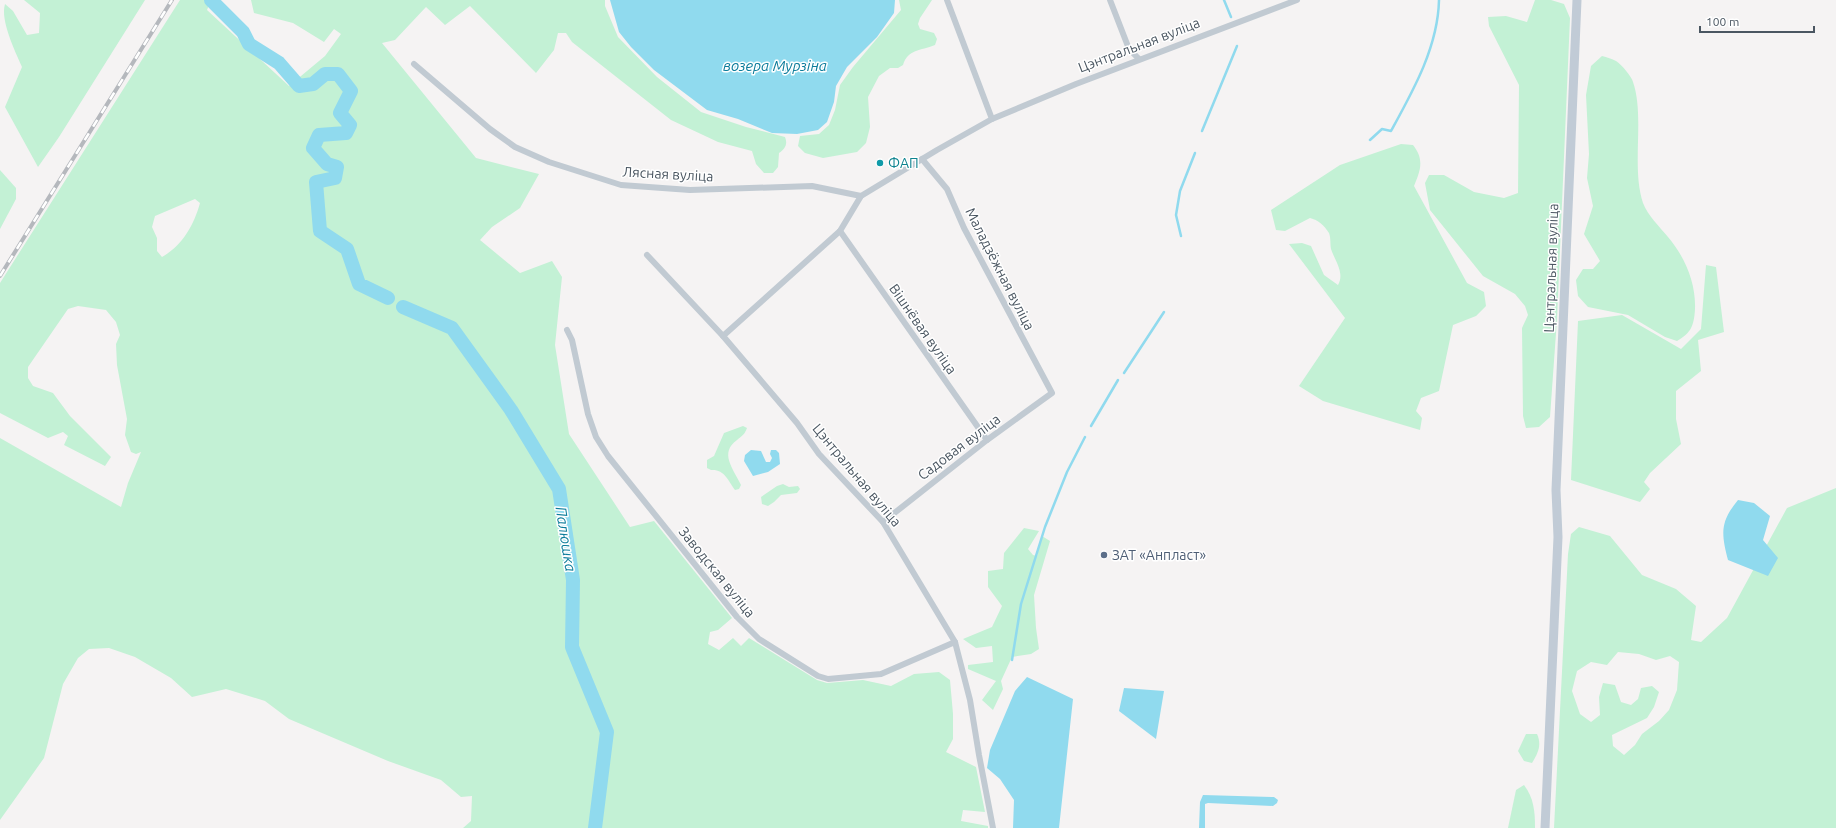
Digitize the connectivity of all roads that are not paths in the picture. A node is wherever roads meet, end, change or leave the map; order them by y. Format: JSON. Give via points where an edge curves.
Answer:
{"nodes":[{"id":1,"x":947,"y":0,"type":"edge"},
{"id":2,"x":1110,"y":0,"type":"edge"},
{"id":3,"x":1297,"y":0,"type":"edge"},
{"id":4,"x":1577,"y":0,"type":"edge"},
{"id":5,"x":1139,"y":59,"type":"junction"},
{"id":6,"x":414,"y":64,"type":"dead end"},
{"id":7,"x":992,"y":119,"type":"junction"},
{"id":8,"x":922,"y":159,"type":"junction"},
{"id":9,"x":861,"y":196,"type":"junction"},
{"id":10,"x":840,"y":231,"type":"junction"},
{"id":11,"x":647,"y":255,"type":"dead end"},
{"id":12,"x":567,"y":330,"type":"dead end"},
{"id":13,"x":723,"y":336,"type":"junction"},
{"id":14,"x":1052,"y":393,"type":"joint"},
{"id":15,"x":987,"y":440,"type":"junction"},
{"id":16,"x":882,"y":522,"type":"junction"},
{"id":17,"x":955,"y":642,"type":"junction"},
{"id":18,"x":993,"y":828,"type":"edge"},
{"id":19,"x":1545,"y":828,"type":"edge"}],
"edges":[{"from":1,"to":7,"type":"street"},
{"from":2,"to":5,"type":"street","via":[[1129,49]]},
{"from":3,"to":5,"type":"street","name":"Цэнтральная вуліца"},
{"from":4,"to":19,"type":"street","name":"Цэнтральная вуліца","via":[[1556,490],[1558,537]]},
{"from":5,"to":7,"type":"street","name":"Цэнтральная вуліца"},
{"from":6,"to":9,"type":"street","name":"Лясная вуліца","via":[[515,148],[548,162],[621,185],[690,190],[812,186]]},
{"from":7,"to":8,"type":"street","name":"Цэнтральная вуліца"},
{"from":8,"to":9,"type":"street","name":"Цэнтральная вуліца"},
{"from":8,"to":14,"type":"street","name":"Маладзёжная вуліца","via":[[947,189],[964,228]]},
{"from":9,"to":10,"type":"street","name":"Цэнтральная вуліца"},
{"from":10,"to":13,"type":"street","name":"Цэнтральная вуліца"},
{"from":10,"to":15,"type":"street","name":"Вішнёвая вуліца"},
{"from":11,"to":13,"type":"street","name":"Цэнтральная вуліца"},
{"from":12,"to":17,"type":"street","name":"Заводская вуліца","via":[[572,340],[588,414],[596,437],[608,456],[737,617],[758,639],[818,676],[828,679],[881,674]]},
{"from":13,"to":16,"type":"street","name":"Цэнтральная вуліца","via":[[797,423],[819,454]]},
{"from":14,"to":15,"type":"street","name":"Садовая вуліца"},
{"from":15,"to":16,"type":"street","name":"Садовая вуліца"},
{"from":16,"to":17,"type":"street","name":"Цэнтральная вуліца"},
{"from":17,"to":18,"type":"street","name":"Цэнтральная вуліца","via":[[970,700]]}]}
